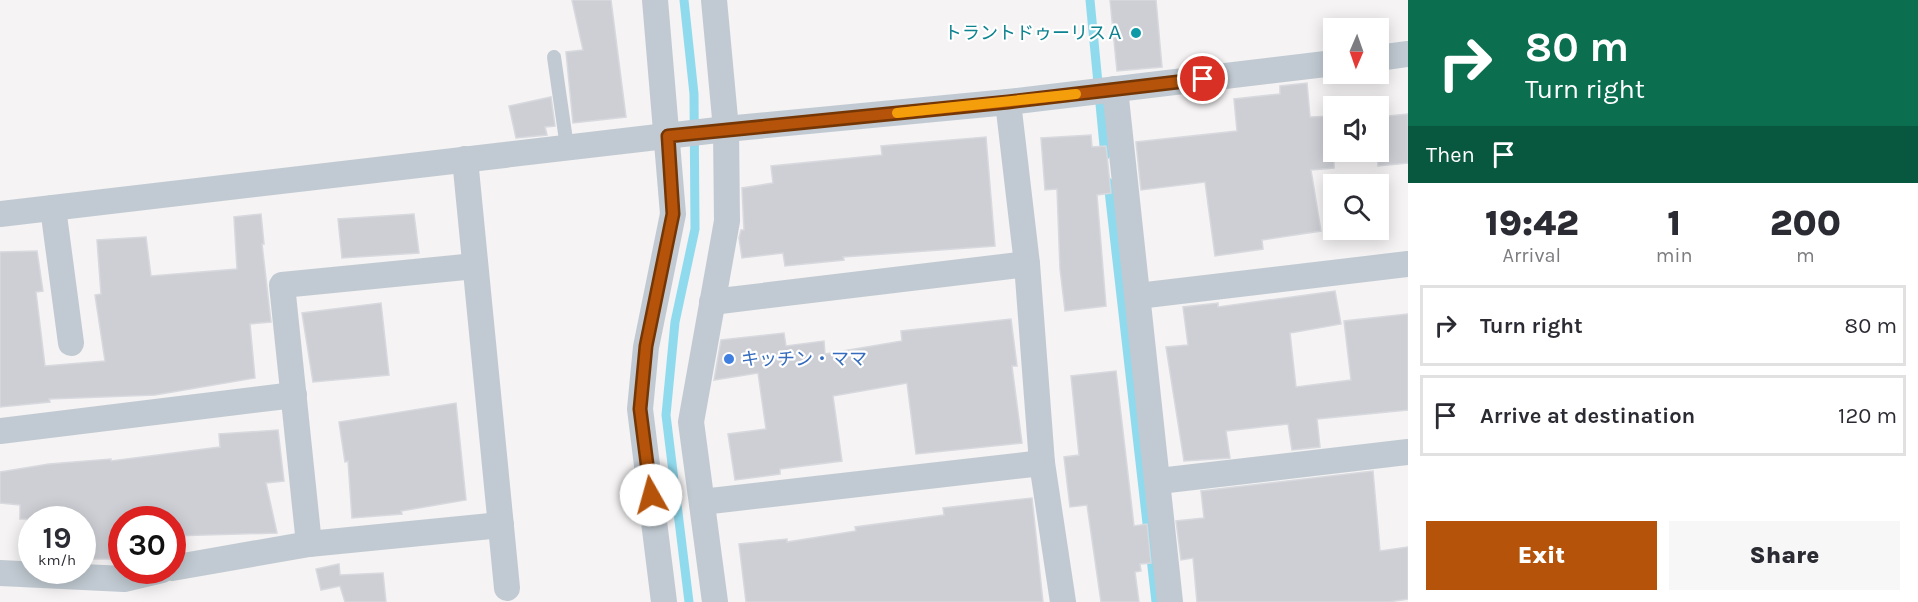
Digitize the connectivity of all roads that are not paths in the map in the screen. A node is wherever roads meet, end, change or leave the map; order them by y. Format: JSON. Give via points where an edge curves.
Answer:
{"nodes":[{"id":1,"x":655,"y":0,"type":"edge"},
{"id":2,"x":714,"y":0,"type":"edge"},
{"id":3,"x":1408,"y":54,"type":"edge"},
{"id":4,"x":554,"y":57,"type":"dead end"},
{"id":5,"x":1389,"y":57,"type":"edge"},
{"id":6,"x":1323,"y":64,"type":"edge"},
{"id":7,"x":1116,"y":89,"type":"junction"},
{"id":8,"x":1008,"y":102,"type":"junction"},
{"id":9,"x":726,"y":129,"type":"junction"},
{"id":10,"x":668,"y":136,"type":"junction"},
{"id":11,"x":567,"y":147,"type":"junction"},
{"id":12,"x":465,"y":159,"type":"junction"},
{"id":13,"x":52,"y":208,"type":"junction"},
{"id":14,"x":0,"y":214,"type":"edge"},
{"id":15,"x":1027,"y":264,"type":"junction"},
{"id":16,"x":1408,"y":264,"type":"edge"},
{"id":17,"x":476,"y":266,"type":"junction"},
{"id":18,"x":1138,"y":296,"type":"junction"},
{"id":19,"x":712,"y":302,"type":"junction"},
{"id":20,"x":71,"y":343,"type":"dead end"},
{"id":21,"x":294,"y":395,"type":"junction"},
{"id":22,"x":0,"y":431,"type":"edge"},
{"id":23,"x":1408,"y":452,"type":"edge"},
{"id":24,"x":1042,"y":463,"type":"junction"},
{"id":25,"x":1159,"y":481,"type":"junction"},
{"id":26,"x":702,"y":502,"type":"junction"},
{"id":27,"x":501,"y":525,"type":"junction"},
{"id":28,"x":309,"y":544,"type":"junction"},
{"id":29,"x":186,"y":566,"type":"edge"},
{"id":30,"x":0,"y":573,"type":"edge"},
{"id":31,"x":108,"y":578,"type":"edge"},
{"id":32,"x":507,"y":588,"type":"dead end"},
{"id":33,"x":664,"y":602,"type":"edge"},
{"id":34,"x":716,"y":602,"type":"edge"},
{"id":35,"x":1062,"y":602,"type":"edge"},
{"id":36,"x":1170,"y":602,"type":"edge"}],
"edges":[{"from":1,"to":10,"type":"street"},
{"from":2,"to":9,"type":"street"},
{"from":3,"to":5,"type":"street"},
{"from":4,"to":11,"type":"lane"},
{"from":6,"to":7,"type":"street"},
{"from":7,"to":8,"type":"street"},
{"from":7,"to":18,"type":"street"},
{"from":8,"to":9,"type":"street"},
{"from":8,"to":15,"type":"street"},
{"from":9,"to":10,"type":"street"},
{"from":9,"to":19,"type":"street","via":[[727,222]]},
{"from":10,"to":11,"type":"street"},
{"from":10,"to":33,"type":"street","via":[[673,214],[646,346],[640,409]]},
{"from":11,"to":12,"type":"street"},
{"from":12,"to":13,"type":"street"},
{"from":12,"to":17,"type":"street"},
{"from":13,"to":14,"type":"street"},
{"from":13,"to":20,"type":"street"},
{"from":15,"to":19,"type":"street"},
{"from":15,"to":24,"type":"street"},
{"from":16,"to":18,"type":"street"},
{"from":17,"to":21,"type":"street","via":[[282,285]]},
{"from":17,"to":27,"type":"street"},
{"from":18,"to":25,"type":"street"},
{"from":19,"to":26,"type":"street","via":[[691,422]]},
{"from":21,"to":22,"type":"street"},
{"from":21,"to":28,"type":"street"},
{"from":23,"to":25,"type":"street"},
{"from":24,"to":26,"type":"street"},
{"from":24,"to":35,"type":"street"},
{"from":25,"to":36,"type":"street"},
{"from":26,"to":34,"type":"street"},
{"from":27,"to":28,"type":"street"},
{"from":27,"to":32,"type":"street"},
{"from":28,"to":29,"type":"street"},
{"from":30,"to":31,"type":"street"}]}
